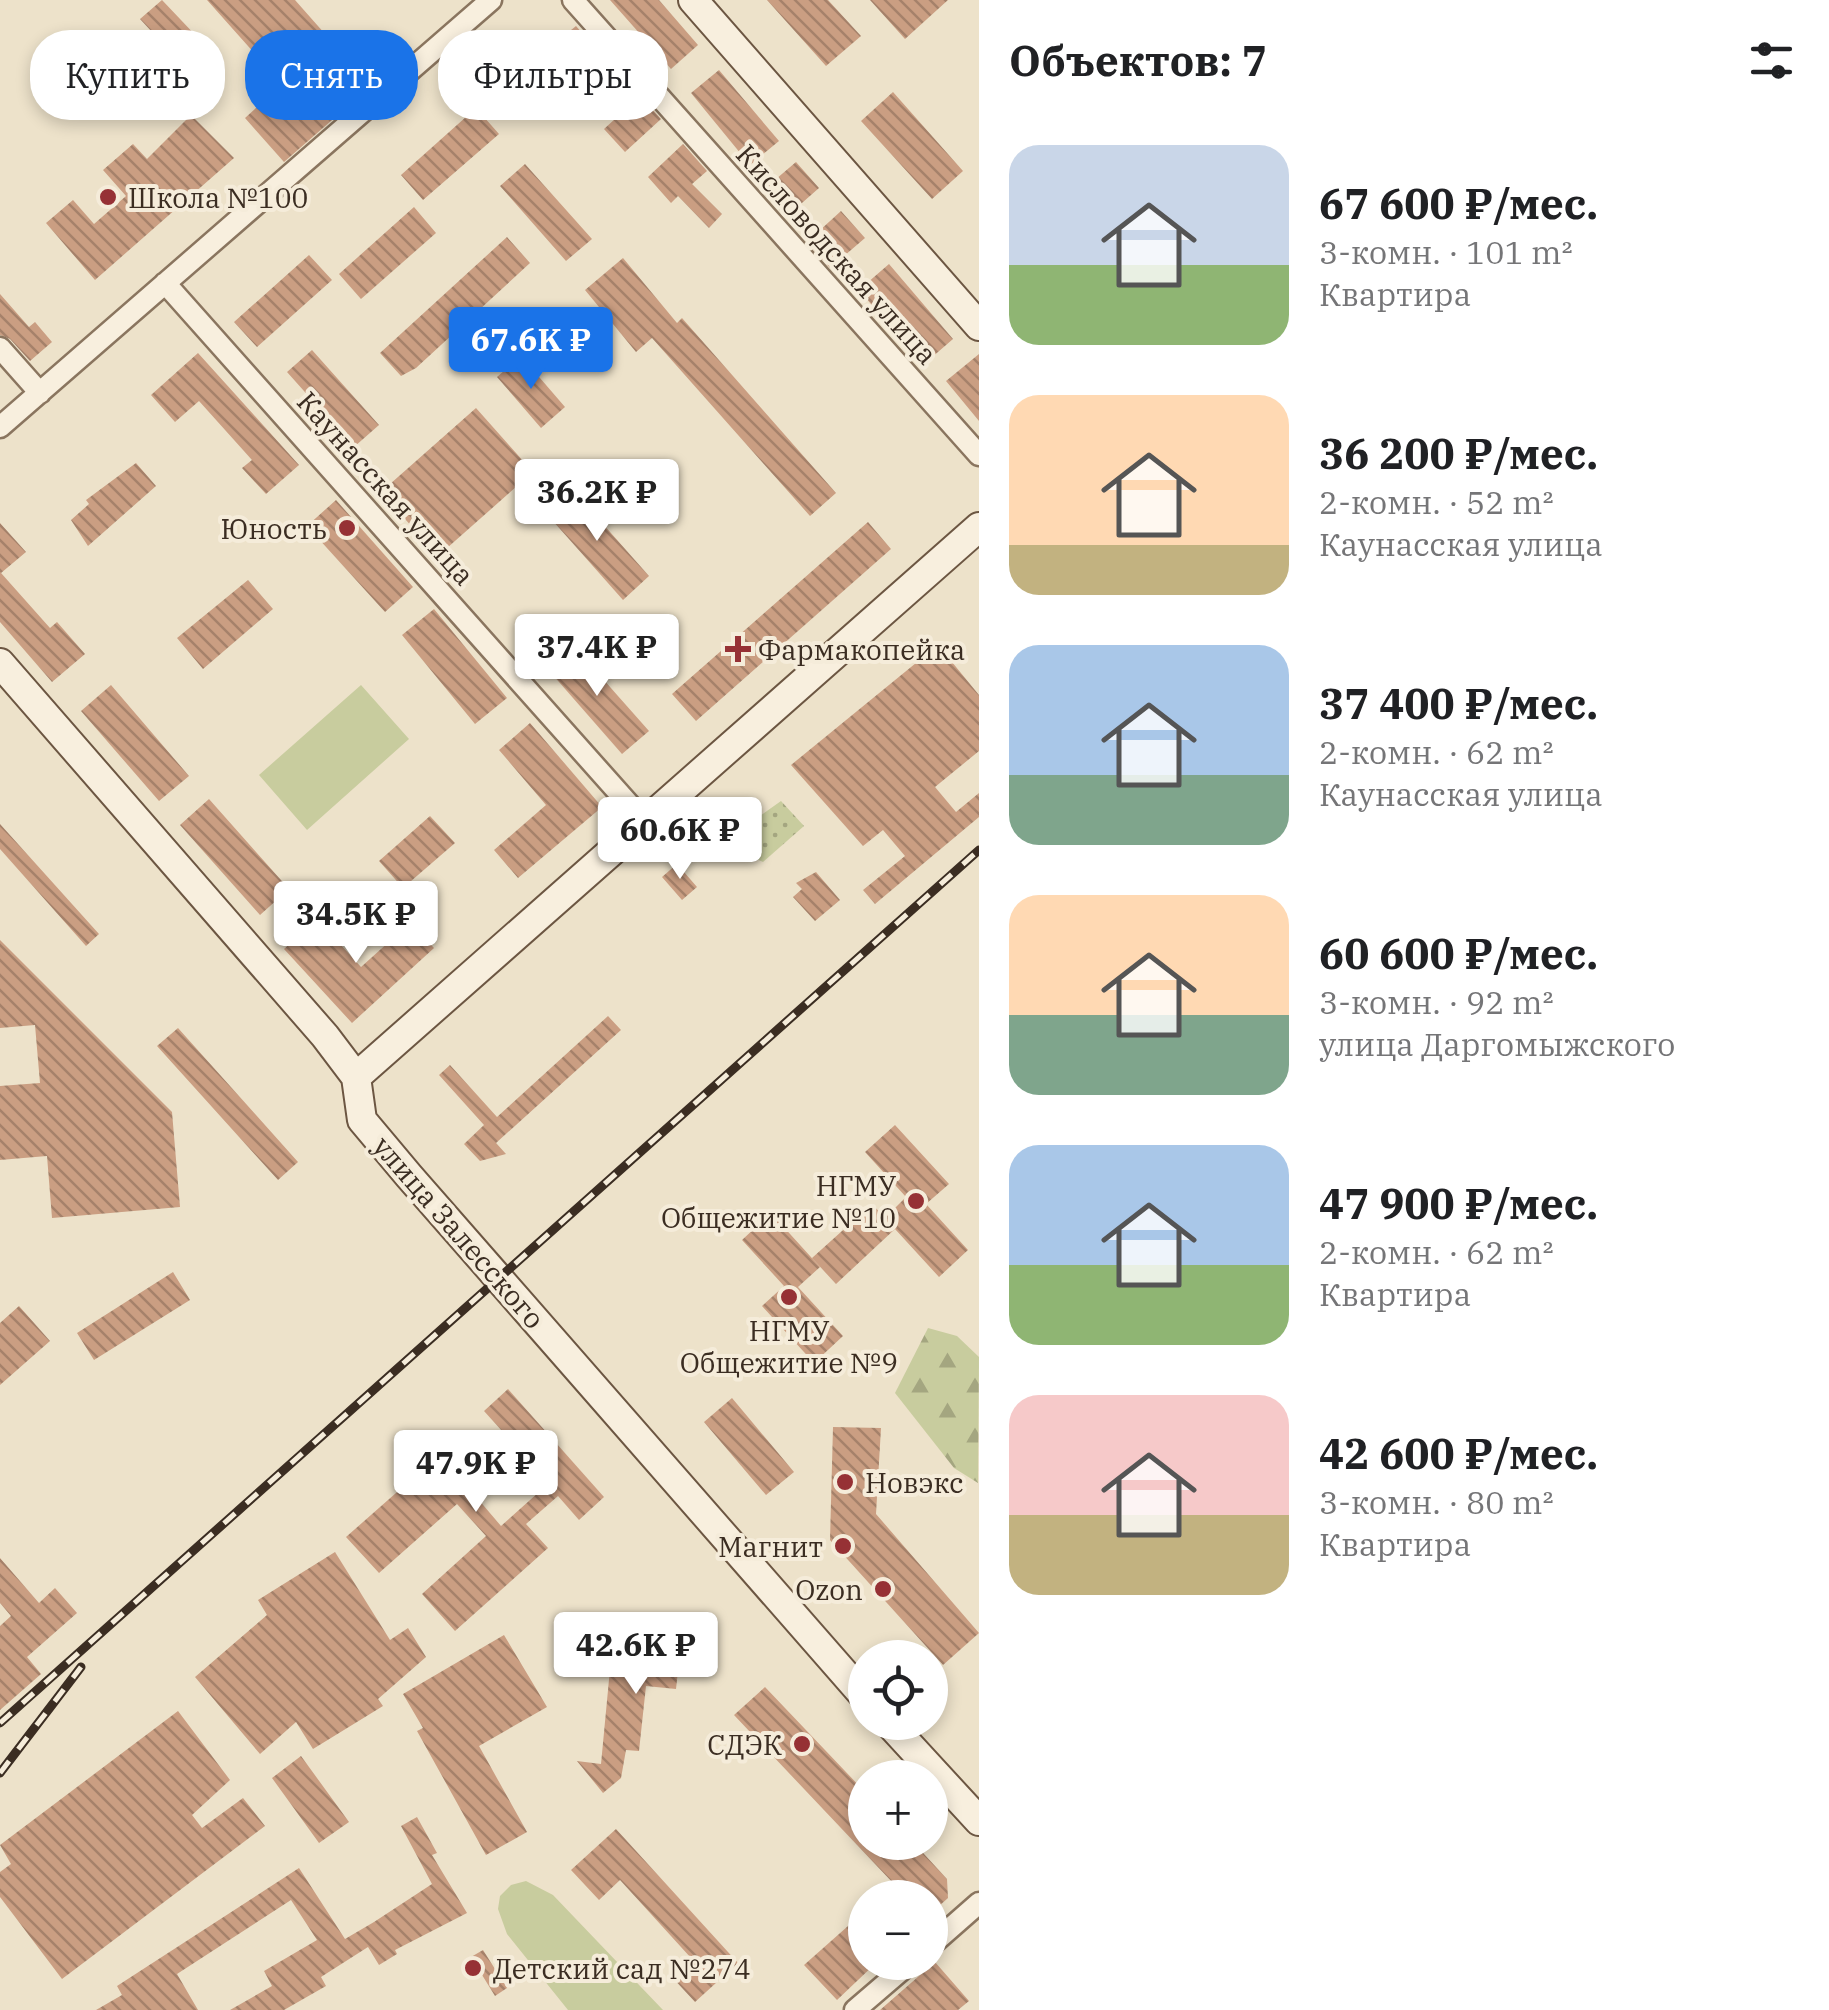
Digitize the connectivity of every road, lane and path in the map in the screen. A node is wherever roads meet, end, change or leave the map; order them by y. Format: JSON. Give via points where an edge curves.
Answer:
{"nodes":[{"id":1,"x":491,"y":0,"type":"edge"},
{"id":2,"x":573,"y":0,"type":"edge"},
{"id":3,"x":693,"y":0,"type":"edge"},
{"id":4,"x":165,"y":284,"type":"junction"},
{"id":5,"x":979,"y":326,"type":"edge"},
{"id":6,"x":0,"y":348,"type":"edge"},
{"id":7,"x":40,"y":393,"type":"junction"},
{"id":8,"x":0,"y":427,"type":"edge"},
{"id":9,"x":979,"y":455,"type":"edge"},
{"id":10,"x":979,"y":527,"type":"edge"},
{"id":11,"x":0,"y":663,"type":"edge"},
{"id":12,"x":644,"y":820,"type":"junction"},
{"id":13,"x":356,"y":1078,"type":"junction"},
{"id":14,"x":848,"y":1677,"type":"edge"},
{"id":15,"x":905,"y":1740,"type":"edge"},
{"id":16,"x":979,"y":1821,"type":"edge"},
{"id":17,"x":979,"y":1903,"type":"edge"},
{"id":18,"x":948,"y":1930,"type":"edge"},
{"id":19,"x":890,"y":1980,"type":"edge"},
{"id":20,"x":855,"y":2010,"type":"edge"}],
"edges":[{"from":1,"to":4,"type":"street"},
{"from":2,"to":9,"type":"street","name":"Кисловодская улица"},
{"from":3,"to":5,"type":"main road"},
{"from":4,"to":7,"type":"street"},
{"from":4,"to":12,"type":"street","name":"Каунасская улица"},
{"from":6,"to":7,"type":"street"},
{"from":7,"to":8,"type":"street"},
{"from":10,"to":12,"type":"main road"},
{"from":11,"to":13,"type":"main road","name":"улица Залесского"},
{"from":12,"to":13,"type":"main road"},
{"from":13,"to":14,"type":"main road","name":"улица Залесского","via":[[362,1120]]},
{"from":15,"to":16,"type":"main road"},
{"from":17,"to":18,"type":"street"},
{"from":19,"to":20,"type":"street"}]}
